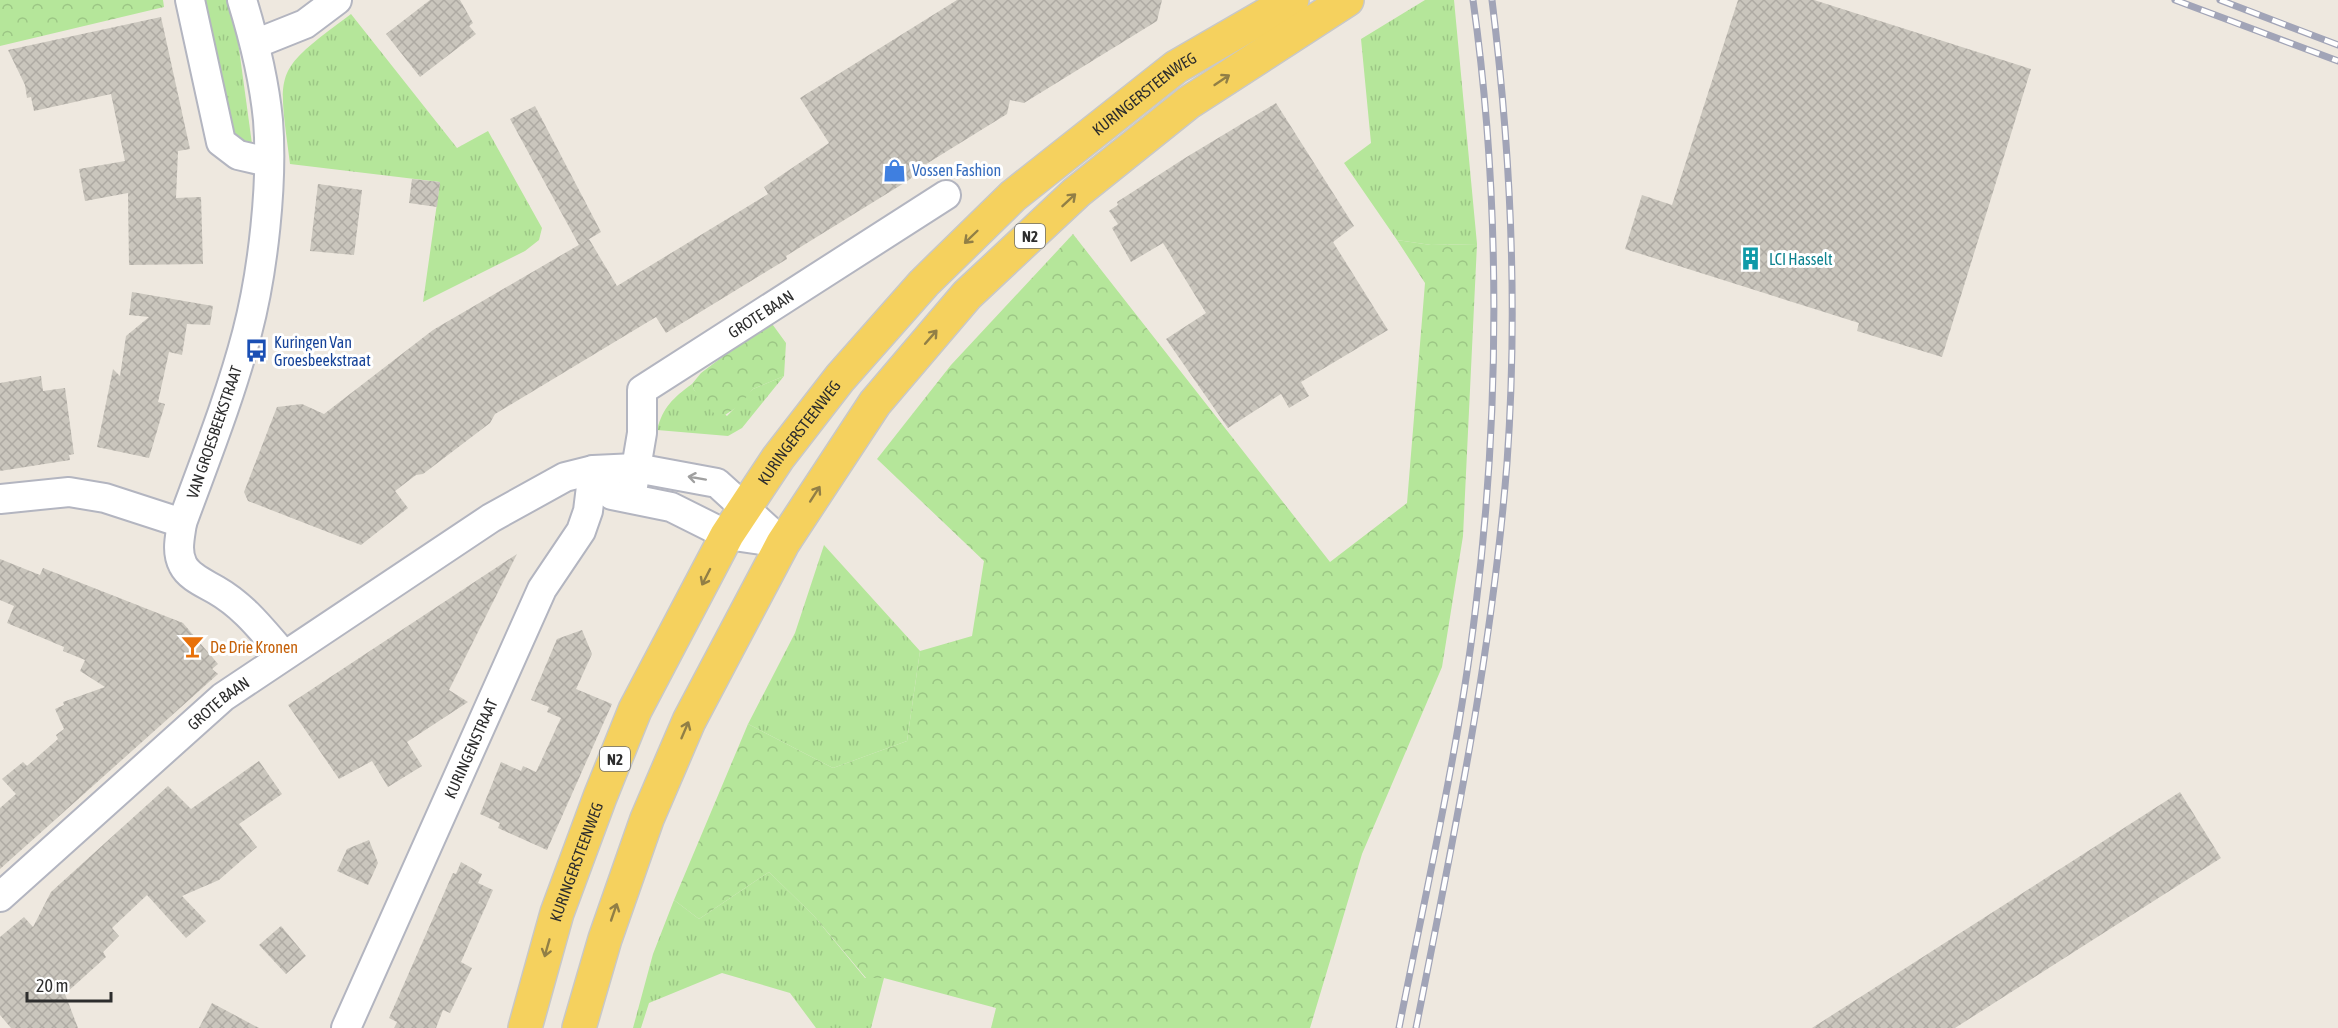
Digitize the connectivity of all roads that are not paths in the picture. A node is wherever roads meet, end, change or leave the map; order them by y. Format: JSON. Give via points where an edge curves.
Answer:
{"nodes":[{"id":1,"x":190,"y":0,"type":"edge"},
{"id":2,"x":242,"y":0,"type":"edge"},
{"id":3,"x":337,"y":0,"type":"edge"},
{"id":4,"x":1292,"y":0,"type":"edge"},
{"id":5,"x":1347,"y":0,"type":"edge"},
{"id":6,"x":255,"y":44,"type":"junction"},
{"id":7,"x":268,"y":162,"type":"junction"},
{"id":8,"x":946,"y":195,"type":"dead end"},
{"id":9,"x":636,"y":468,"type":"junction"},
{"id":10,"x":592,"y":481,"type":"junction"},
{"id":11,"x":631,"y":498,"type":"junction"},
{"id":12,"x":0,"y":499,"type":"edge"},
{"id":13,"x":745,"y":507,"type":"junction"},
{"id":14,"x":182,"y":523,"type":"junction"},
{"id":15,"x":727,"y":535,"type":"junction"},
{"id":16,"x":783,"y":543,"type":"junction"},
{"id":17,"x":283,"y":654,"type":"junction"},
{"id":18,"x":0,"y":897,"type":"edge"},
{"id":19,"x":346,"y":1028,"type":"edge"},
{"id":20,"x":525,"y":1028,"type":"edge"},
{"id":21,"x":579,"y":1028,"type":"edge"}],
"edges":[{"from":1,"to":7,"type":"street","via":[[221,142],[238,155]]},
{"from":2,"to":6,"type":"street","name":"VAN GROESBEEKSTRAAT"},
{"from":3,"to":6,"type":"street","via":[[305,24]]},
{"from":4,"to":13,"type":"main road","name":"KURINGERSTEENWEG","number":"N2","one_way":true,"via":[[1176,67],[1013,196],[924,283],[840,378]]},
{"from":16,"to":5,"type":"main road","name":"KURINGERSTEENWEG","number":"N2","one_way":true,"via":[[875,403],[967,295],[1077,192],[1188,103]]},
{"from":6,"to":7,"type":"street","name":"VAN GROESBEEKSTRAAT","via":[[267,120]]},
{"from":7,"to":14,"type":"street","name":"VAN GROESBEEKSTRAAT","via":[[263,243],[248,331]]},
{"from":8,"to":9,"type":"street","name":"GROTE BAAN","via":[[642,390],[642,433]]},
{"from":9,"to":10,"type":"street","name":"GROTE BAAN"},
{"from":9,"to":11,"type":"street","name":"GROTE BAAN"},
{"from":13,"to":9,"type":"street","name":"GROTE BAAN","one_way":true,"via":[[717,483]]},
{"from":10,"to":11,"type":"street","name":"GROTE BAAN"},
{"from":10,"to":17,"type":"street","name":"GROTE BAAN","via":[[565,477],[521,501]]},
{"from":10,"to":19,"type":"street","name":"KURINGENSTRAAT","via":[[581,531],[542,589]]},
{"from":11,"to":15,"type":"street","name":"GROTE BAAN","via":[[685,512]]},
{"from":12,"to":14,"type":"street","via":[[69,492],[105,498]]},
{"from":13,"to":15,"type":"main road","name":"KURINGERSTEENWEG","number":"N2"},
{"from":13,"to":16,"type":"street","name":"GROTE BAAN"},
{"from":14,"to":17,"type":"street","name":"VAN GROESBEEKSTRAAT","via":[[179,545],[183,566],[247,612]]},
{"from":15,"to":16,"type":"street","name":"GROTE BAAN"},
{"from":15,"to":20,"type":"main road","name":"KURINGERSTEENWEG","number":"N2","one_way":true,"via":[[635,710],[608,775],[557,913]]},
{"from":21,"to":16,"type":"main road","name":"KURINGERSTEENWEG","number":"N2","one_way":true,"via":[[604,939],[647,819],[699,702]]},
{"from":17,"to":18,"type":"street","name":"GROTE BAAN","via":[[223,697]]}]}
